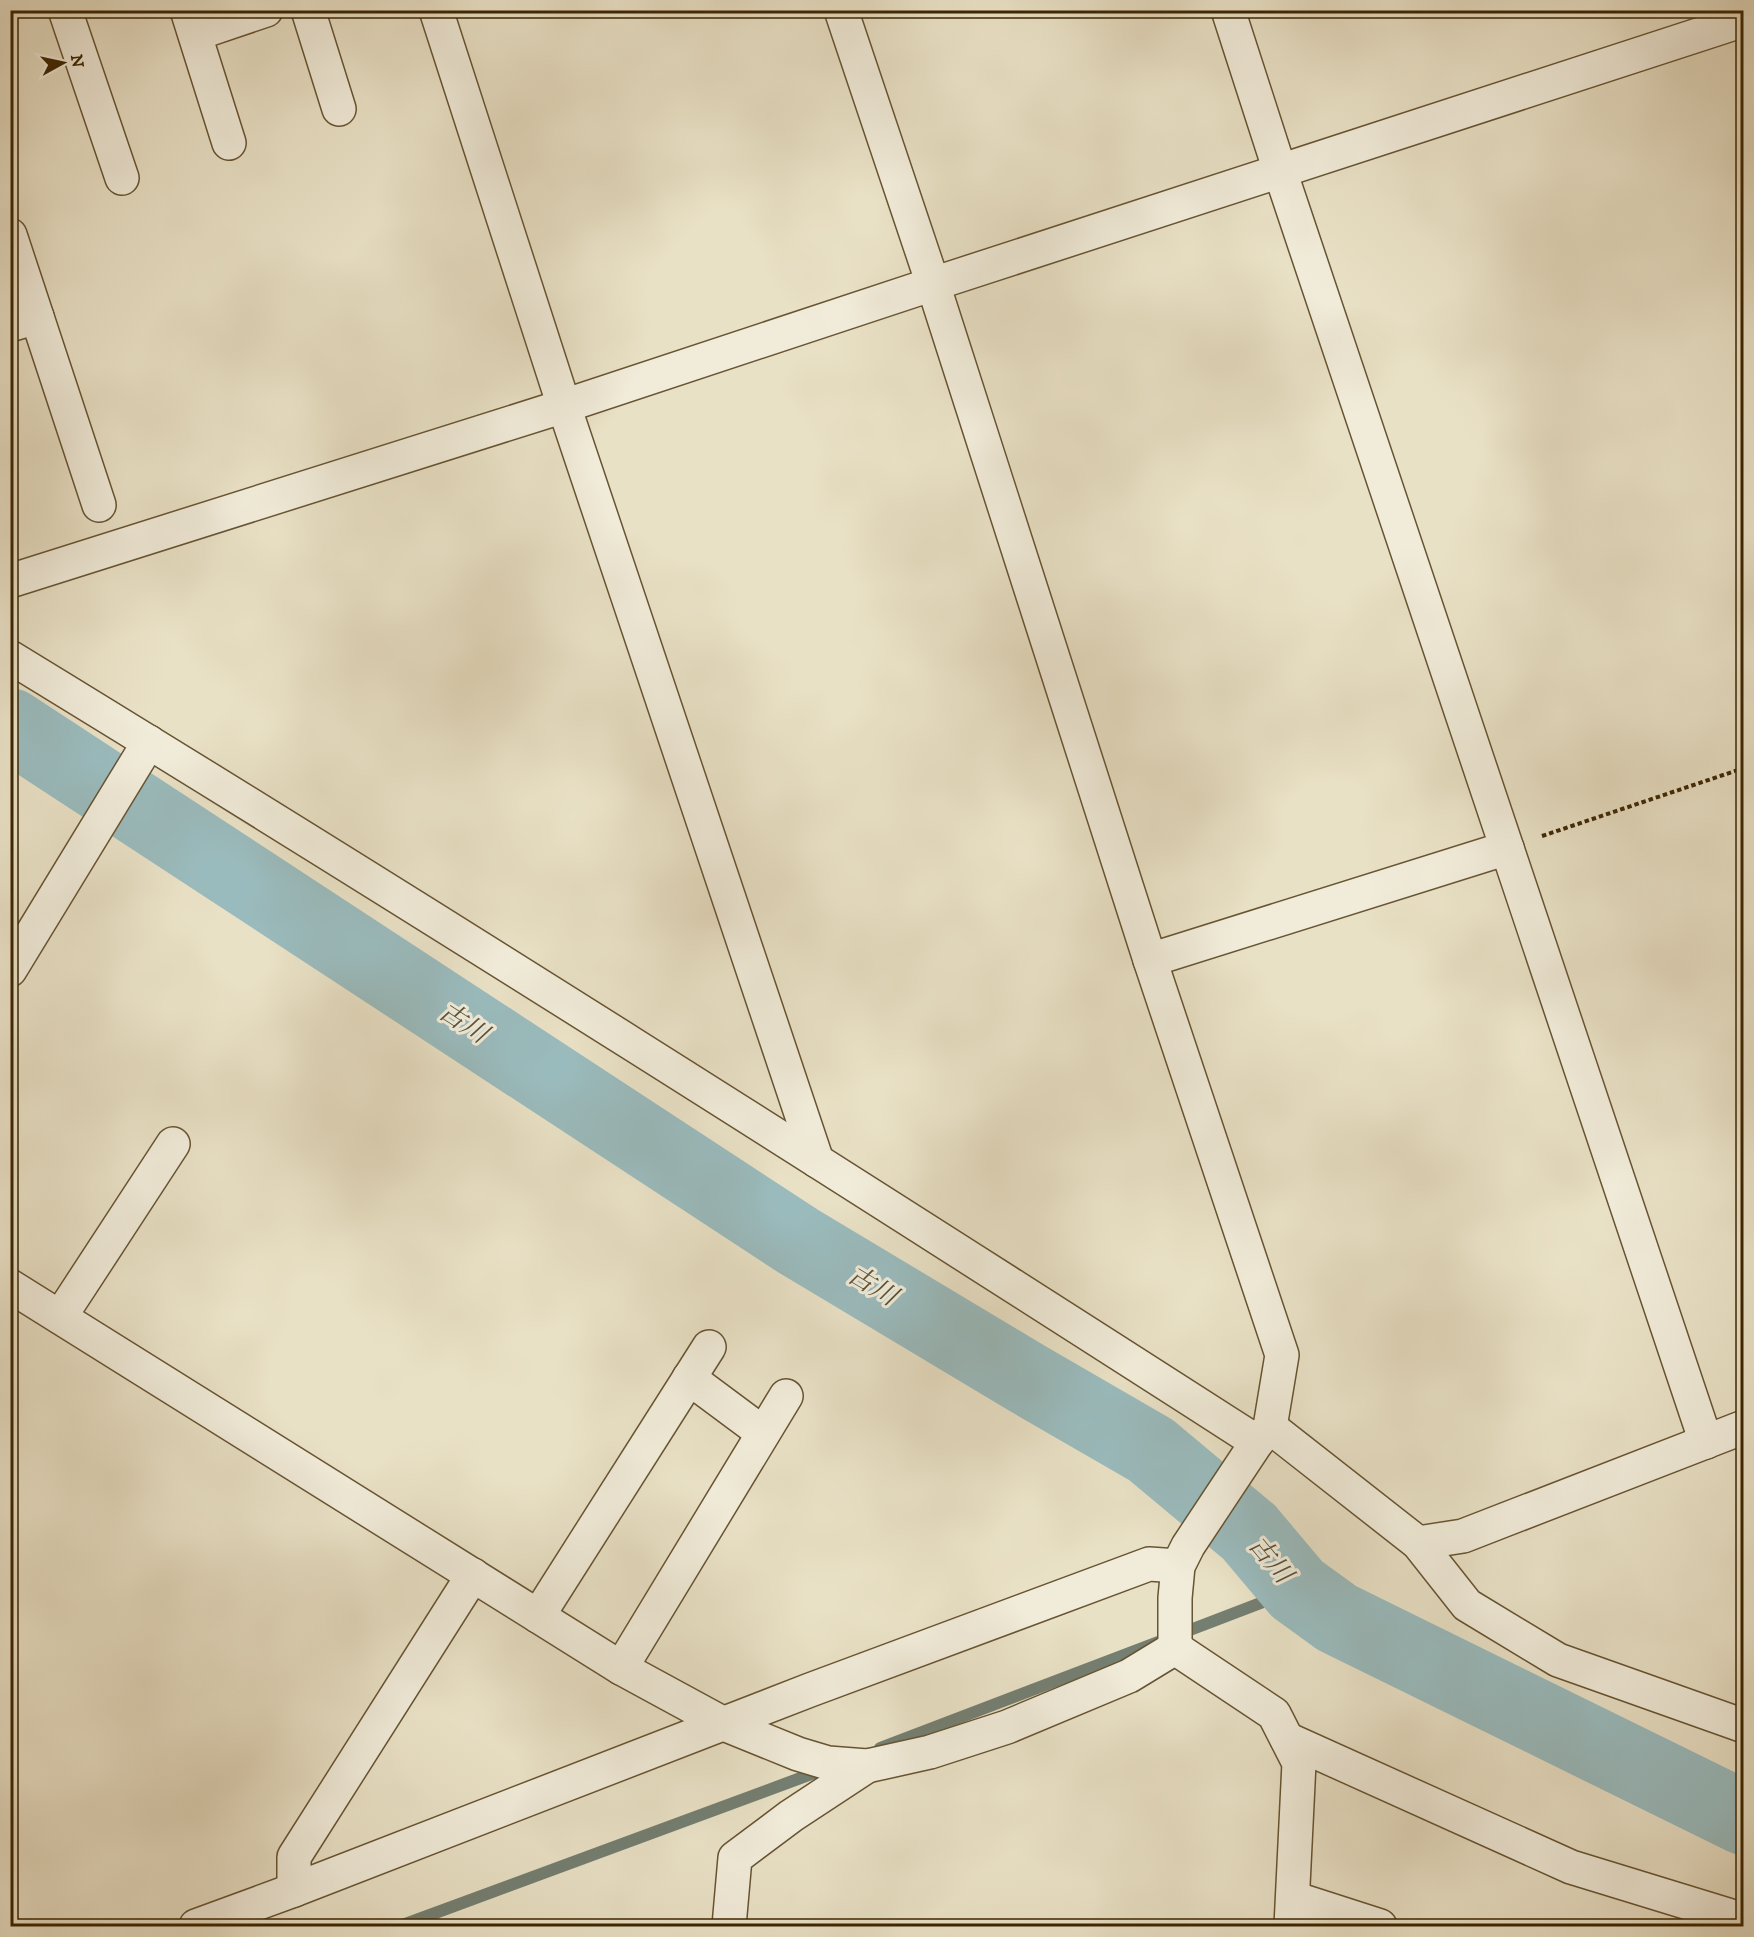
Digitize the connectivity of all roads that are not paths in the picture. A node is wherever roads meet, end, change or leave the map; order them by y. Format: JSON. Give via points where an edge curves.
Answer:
{"nodes":[{"id":1,"x":65,"y":10,"type":"edge"},
{"id":2,"x":266,"y":10,"type":"edge"},
{"id":3,"x":308,"y":10,"type":"edge"},
{"id":4,"x":436,"y":10,"type":"edge"},
{"id":5,"x":841,"y":10,"type":"edge"},
{"id":6,"x":1228,"y":10,"type":"edge"},
{"id":7,"x":1743,"y":20,"type":"edge"},
{"id":8,"x":191,"y":22,"type":"edge"},
{"id":9,"x":339,"y":109,"type":"dead end"},
{"id":10,"x":229,"y":143,"type":"dead end"},
{"id":11,"x":1280,"y":171,"type":"junction"},
{"id":12,"x":122,"y":178,"type":"dead end"},
{"id":13,"x":10,"y":235,"type":"edge"},
{"id":14,"x":933,"y":284,"type":"junction"},
{"id":15,"x":24,"y":321,"type":"edge"},
{"id":16,"x":564,"y":406,"type":"junction"},
{"id":17,"x":99,"y":505,"type":"dead end"},
{"id":18,"x":10,"y":580,"type":"edge"},
{"id":19,"x":10,"y":657,"type":"edge"},
{"id":20,"x":149,"y":742,"type":"junction"},
{"id":21,"x":1507,"y":848,"type":"junction"},
{"id":22,"x":1150,"y":960,"type":"junction"},
{"id":23,"x":10,"y":970,"type":"edge"},
{"id":24,"x":173,"y":1144,"type":"dead end"},
{"id":25,"x":818,"y":1161,"type":"junction"},
{"id":26,"x":10,"y":1286,"type":"edge"},
{"id":27,"x":60,"y":1317,"type":"junction"},
{"id":28,"x":709,"y":1347,"type":"dead end"},
{"id":29,"x":689,"y":1378,"type":"junction"},
{"id":30,"x":786,"y":1396,"type":"dead end"},
{"id":31,"x":1743,"y":1427,"type":"edge"},
{"id":32,"x":763,"y":1433,"type":"junction"},
{"id":33,"x":1264,"y":1434,"type":"junction"},
{"id":34,"x":1706,"y":1442,"type":"junction"},
{"id":35,"x":1418,"y":1543,"type":"junction"},
{"id":36,"x":1183,"y":1556,"type":"junction"},
{"id":37,"x":472,"y":1575,"type":"junction"},
{"id":38,"x":538,"y":1616,"type":"junction"},
{"id":39,"x":1175,"y":1648,"type":"junction"},
{"id":40,"x":621,"y":1668,"type":"junction"},
{"id":41,"x":724,"y":1724,"type":"junction"},
{"id":42,"x":1743,"y":1726,"type":"edge"},
{"id":43,"x":1287,"y":1739,"type":"junction"},
{"id":44,"x":867,"y":1766,"type":"junction"},
{"id":45,"x":294,"y":1890,"type":"junction"},
{"id":46,"x":1292,"y":1912,"type":"edge"},
{"id":47,"x":1743,"y":1920,"type":"edge"},
{"id":48,"x":196,"y":1926,"type":"edge"},
{"id":49,"x":729,"y":1926,"type":"edge"},
{"id":50,"x":1380,"y":1926,"type":"edge"}],
"edges":[{"from":1,"to":12,"type":"street"},
{"from":2,"to":8,"type":"street"},
{"from":3,"to":9,"type":"street"},
{"from":4,"to":16,"type":"street"},
{"from":5,"to":14,"type":"street"},
{"from":6,"to":11,"type":"street"},
{"from":7,"to":11,"type":"street"},
{"from":8,"to":10,"type":"street"},
{"from":11,"to":14,"type":"street"},
{"from":11,"to":21,"type":"street"},
{"from":13,"to":15,"type":"street"},
{"from":14,"to":16,"type":"street"},
{"from":14,"to":22,"type":"street"},
{"from":15,"to":17,"type":"street"},
{"from":16,"to":18,"type":"street"},
{"from":16,"to":25,"type":"street"},
{"from":19,"to":20,"type":"street"},
{"from":20,"to":23,"type":"street"},
{"from":20,"to":25,"type":"street"},
{"from":21,"to":22,"type":"street"},
{"from":21,"to":34,"type":"street"},
{"from":22,"to":33,"type":"street","via":[[1282,1354]]},
{"from":24,"to":27,"type":"street"},
{"from":25,"to":33,"type":"street"},
{"from":26,"to":27,"type":"street"},
{"from":27,"to":37,"type":"street"},
{"from":28,"to":29,"type":"street"},
{"from":29,"to":32,"type":"street"},
{"from":29,"to":38,"type":"street"},
{"from":30,"to":32,"type":"street"},
{"from":31,"to":34,"type":"street"},
{"from":32,"to":40,"type":"street"},
{"from":33,"to":35,"type":"street"},
{"from":33,"to":36,"type":"street"},
{"from":34,"to":35,"type":"street","via":[[1463,1536]]},
{"from":35,"to":42,"type":"street","via":[[1467,1605],[1558,1660]]},
{"from":36,"to":39,"type":"street","via":[[1175,1598]]},
{"from":36,"to":41,"type":"street","via":[[1149,1564]]},
{"from":37,"to":38,"type":"street"},
{"from":37,"to":45,"type":"street","via":[[294,1857]]},
{"from":38,"to":40,"type":"street"},
{"from":39,"to":43,"type":"street","via":[[1274,1714]]},
{"from":39,"to":44,"type":"street","via":[[1129,1676],[1007,1727],[930,1752]]},
{"from":40,"to":41,"type":"street"},
{"from":41,"to":44,"type":"street","via":[[828,1763]]},
{"from":41,"to":45,"type":"street"},
{"from":43,"to":46,"type":"street","via":[[1299,1763]]},
{"from":43,"to":47,"type":"street","via":[[1571,1867]]},
{"from":44,"to":49,"type":"street","via":[[735,1858]]},
{"from":45,"to":48,"type":"street"},
{"from":46,"to":50,"type":"street"}]}
